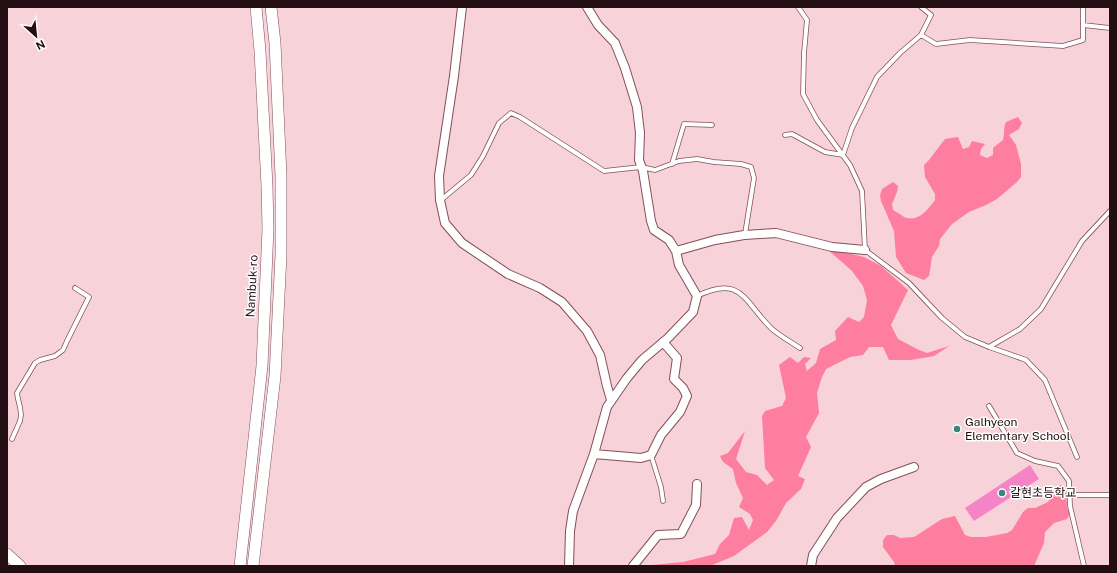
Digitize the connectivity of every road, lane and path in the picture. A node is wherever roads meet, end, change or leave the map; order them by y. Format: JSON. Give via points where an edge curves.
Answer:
{"nodes":[{"id":1,"x":256,"y":7,"type":"edge"},
{"id":2,"x":271,"y":7,"type":"edge"},
{"id":3,"x":462,"y":7,"type":"edge"},
{"id":4,"x":587,"y":7,"type":"edge"},
{"id":5,"x":798,"y":7,"type":"edge"},
{"id":6,"x":921,"y":7,"type":"edge"},
{"id":7,"x":1083,"y":7,"type":"edge"},
{"id":8,"x":1083,"y":25,"type":"junction"},
{"id":9,"x":1110,"y":28,"type":"edge"},
{"id":10,"x":921,"y":35,"type":"junction"},
{"id":11,"x":712,"y":125,"type":"dead end"},
{"id":12,"x":785,"y":136,"type":"dead end"},
{"id":13,"x":843,"y":156,"type":"junction"},
{"id":14,"x":672,"y":164,"type":"junction"},
{"id":15,"x":641,"y":167,"type":"junction"},
{"id":16,"x":440,"y":200,"type":"junction"},
{"id":17,"x":1110,"y":211,"type":"edge"},
{"id":18,"x":744,"y":236,"type":"junction"},
{"id":19,"x":866,"y":250,"type":"junction"},
{"id":20,"x":676,"y":252,"type":"junction"},
{"id":21,"x":76,"y":288,"type":"dead end"},
{"id":22,"x":697,"y":296,"type":"junction"},
{"id":23,"x":663,"y":342,"type":"junction"},
{"id":24,"x":989,"y":347,"type":"junction"},
{"id":25,"x":800,"y":348,"type":"dead end"},
{"id":26,"x":611,"y":400,"type":"junction"},
{"id":27,"x":989,"y":406,"type":"dead end"},
{"id":28,"x":12,"y":439,"type":"dead end"},
{"id":29,"x":594,"y":454,"type":"junction"},
{"id":30,"x":651,"y":456,"type":"junction"},
{"id":31,"x":1077,"y":457,"type":"dead end"},
{"id":32,"x":914,"y":467,"type":"dead end"},
{"id":33,"x":697,"y":484,"type":"dead end"},
{"id":34,"x":1070,"y":495,"type":"junction"},
{"id":35,"x":1110,"y":495,"type":"edge"},
{"id":36,"x":663,"y":501,"type":"dead end"},
{"id":37,"x":7,"y":554,"type":"edge"},
{"id":38,"x":20,"y":566,"type":"edge"},
{"id":39,"x":240,"y":566,"type":"edge"},
{"id":40,"x":253,"y":566,"type":"edge"},
{"id":41,"x":569,"y":566,"type":"edge"},
{"id":42,"x":632,"y":566,"type":"edge"},
{"id":43,"x":811,"y":566,"type":"edge"},
{"id":44,"x":1084,"y":566,"type":"edge"}],
"edges":[{"from":1,"to":39,"type":"main road","name":"Nambuk-ro","via":[[268,229],[262,366]]},
{"from":2,"to":40,"type":"main road","via":[[281,176],[281,256],[275,376]]},
{"from":3,"to":16,"type":"street","via":[[439,176]]},
{"from":4,"to":15,"type":"street","via":[[615,43],[625,68],[637,107]]},
{"from":5,"to":13,"type":"lane","via":[[807,20],[803,94],[817,120]]},
{"from":6,"to":10,"type":"lane","via":[[930,15]]},
{"from":7,"to":8,"type":"lane"},
{"from":8,"to":9,"type":"lane"},
{"from":8,"to":10,"type":"lane","via":[[1083,40],[1063,46],[970,40],[936,44]]},
{"from":10,"to":13,"type":"lane","via":[[877,77],[852,128]]},
{"from":11,"to":14,"type":"lane","via":[[684,124]]},
{"from":12,"to":13,"type":"lane","via":[[792,134],[825,152]]},
{"from":13,"to":19,"type":"lane","via":[[862,191]]},
{"from":14,"to":15,"type":"lane","via":[[656,170]]},
{"from":14,"to":18,"type":"lane","via":[[697,159],[751,167],[754,178]]},
{"from":15,"to":16,"type":"lane","via":[[604,172],[511,113],[499,123],[471,175]]},
{"from":15,"to":20,"type":"street","via":[[654,230],[669,240]]},
{"from":16,"to":26,"type":"street","via":[[445,223],[462,243],[508,274],[540,288],[562,302],[587,331],[600,355]]},
{"from":17,"to":24,"type":"lane","via":[[1082,241],[1041,309],[1020,329]]},
{"from":18,"to":19,"type":"street","via":[[776,234],[832,247]]},
{"from":18,"to":20,"type":"street","via":[[714,240]]},
{"from":19,"to":24,"type":"lane","via":[[909,283],[942,318],[965,337]]},
{"from":20,"to":22,"type":"street","via":[[679,265]]},
{"from":21,"to":28,"type":"lane","via":[[89,297],[63,350],[55,356],[34,363],[17,393],[21,415]]},
{"from":22,"to":23,"type":"street","via":[[692,312]]},
{"from":22,"to":25,"type":"lane","via":[[719,288],[734,289],[772,329]]},
{"from":23,"to":26,"type":"street","via":[[642,360]]},
{"from":23,"to":30,"type":"street","via":[[677,358],[674,379],[687,396],[680,412],[661,435]]},
{"from":24,"to":31,"type":"lane","via":[[1026,360],[1045,380]]},
{"from":26,"to":29,"type":"street"},
{"from":27,"to":34,"type":"lane","via":[[1017,453],[1058,466],[1069,481]]},
{"from":29,"to":30,"type":"street","via":[[641,458]]},
{"from":29,"to":41,"type":"street","via":[[573,511]]},
{"from":30,"to":36,"type":"lane"},
{"from":32,"to":43,"type":"street","via":[[866,487],[838,518],[813,555]]},
{"from":33,"to":42,"type":"street","via":[[696,505],[681,534],[658,535]]},
{"from":34,"to":35,"type":"lane"},
{"from":34,"to":44,"type":"lane","via":[[1070,506]]},
{"from":37,"to":38,"type":"main road"}]}
